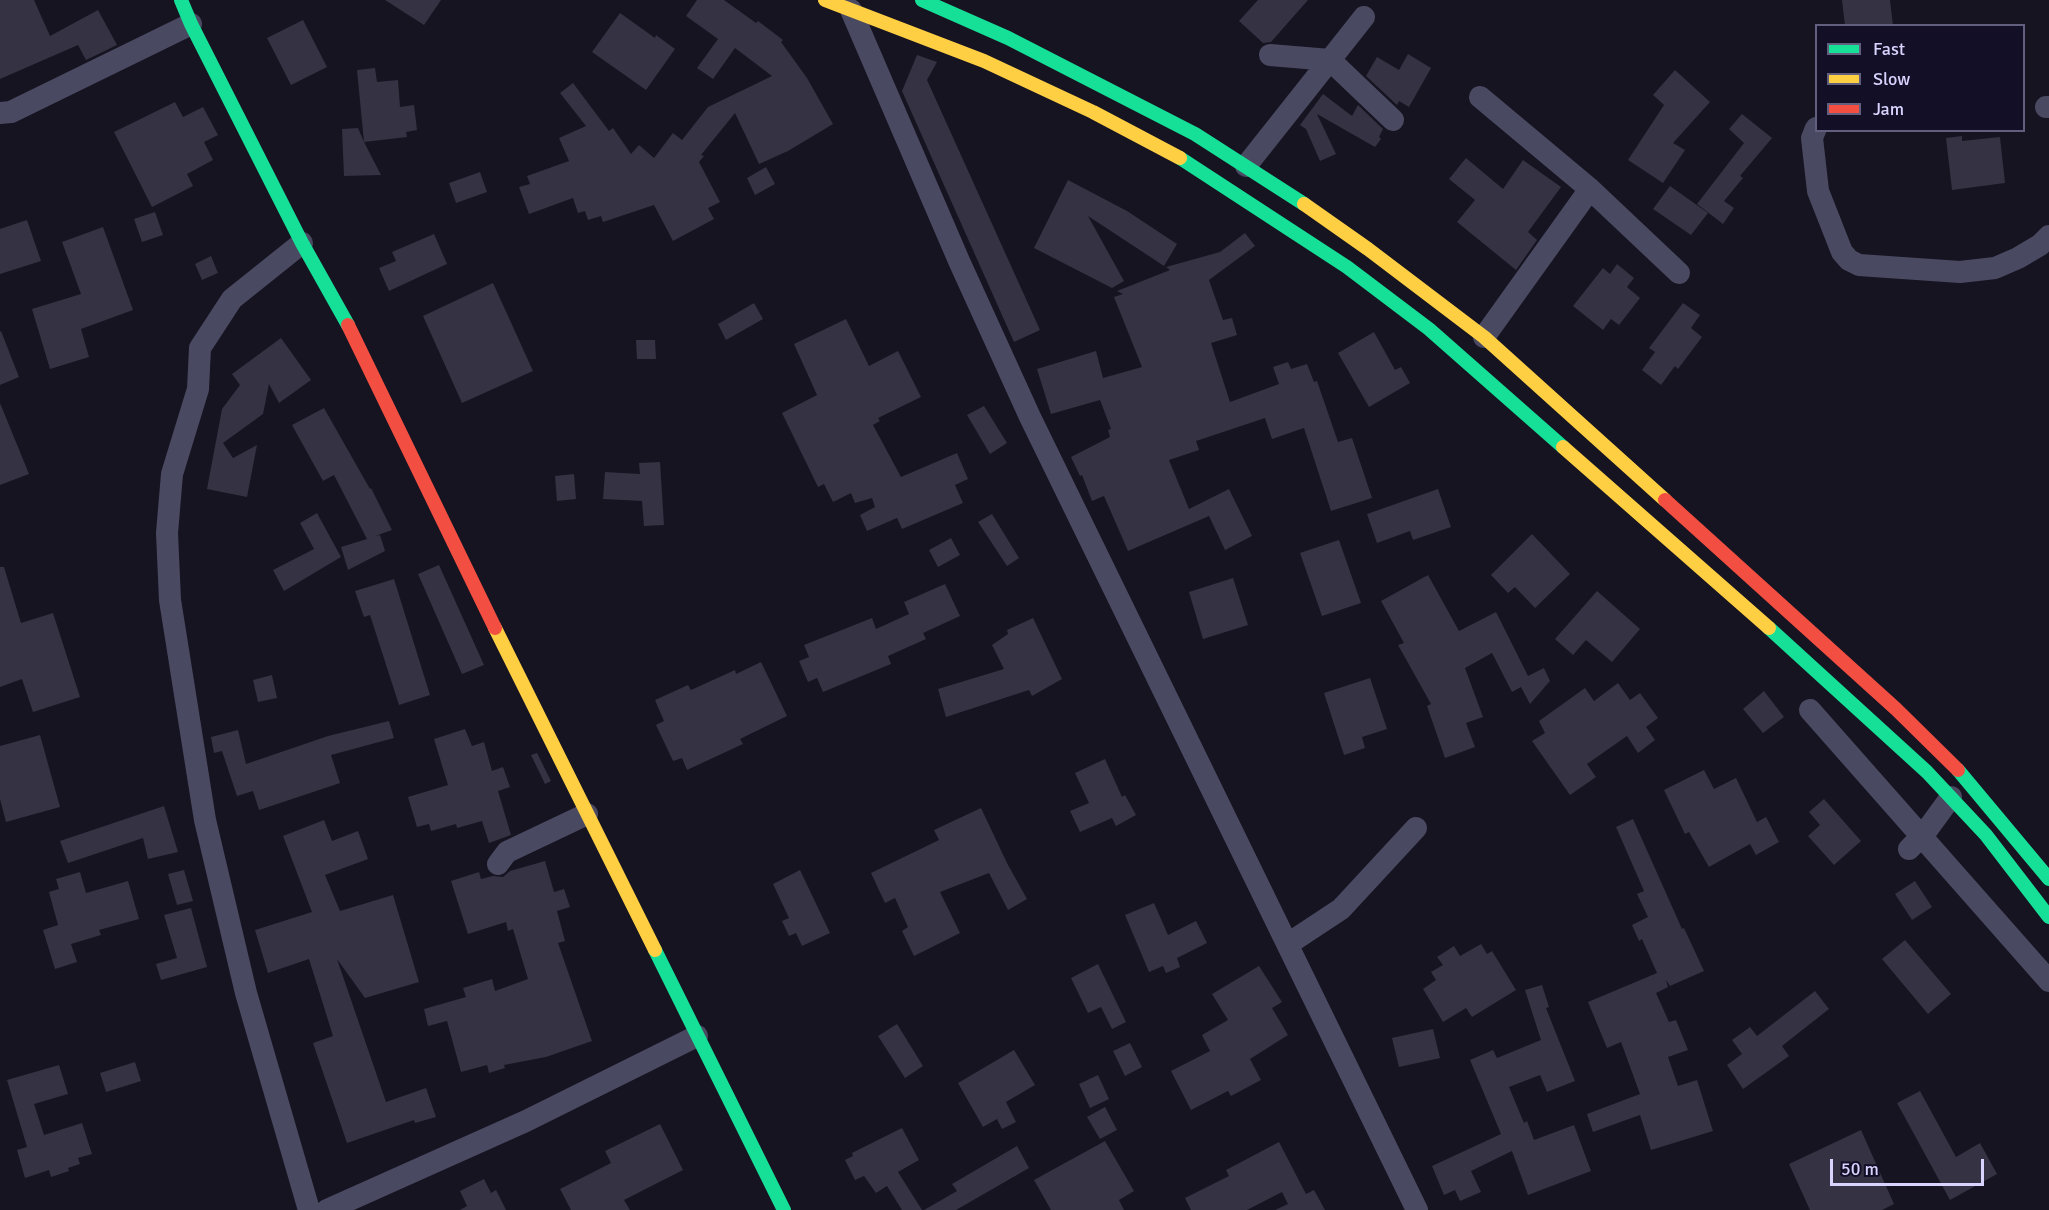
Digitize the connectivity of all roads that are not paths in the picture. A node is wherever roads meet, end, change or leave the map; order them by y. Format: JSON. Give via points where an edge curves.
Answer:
{"nodes":[{"id":1,"x":181,"y":0,"type":"edge"},
{"id":2,"x":825,"y":0,"type":"edge"},
{"id":3,"x":922,"y":0,"type":"edge"},
{"id":4,"x":851,"y":10,"type":"junction"},
{"id":5,"x":1364,"y":17,"type":"dead end"},
{"id":6,"x":191,"y":24,"type":"junction"},
{"id":7,"x":1270,"y":55,"type":"dead end"},
{"id":8,"x":1330,"y":60,"type":"junction"},
{"id":9,"x":1480,"y":97,"type":"dead end"},
{"id":10,"x":0,"y":113,"type":"edge"},
{"id":11,"x":1393,"y":120,"type":"dead end"},
{"id":12,"x":1815,"y":130,"type":"edge"},
{"id":13,"x":1246,"y":166,"type":"junction"},
{"id":14,"x":1590,"y":189,"type":"junction"},
{"id":15,"x":2049,"y":236,"type":"edge"},
{"id":16,"x":302,"y":243,"type":"junction"},
{"id":17,"x":1679,"y":273,"type":"dead end"},
{"id":18,"x":1484,"y":337,"type":"junction"},
{"id":19,"x":1810,"y":710,"type":"dead end"},
{"id":20,"x":1951,"y":797,"type":"junction"},
{"id":21,"x":587,"y":814,"type":"junction"},
{"id":22,"x":1416,"y":828,"type":"dead end"},
{"id":23,"x":1915,"y":843,"type":"junction"},
{"id":24,"x":498,"y":864,"type":"dead end"},
{"id":25,"x":2049,"y":879,"type":"edge"},
{"id":26,"x":2049,"y":917,"type":"edge"},
{"id":27,"x":1287,"y":944,"type":"junction"},
{"id":28,"x":2049,"y":981,"type":"edge"},
{"id":29,"x":697,"y":1036,"type":"junction"},
{"id":30,"x":309,"y":1210,"type":"edge"},
{"id":31,"x":327,"y":1210,"type":"edge"},
{"id":32,"x":784,"y":1210,"type":"edge"},
{"id":33,"x":1417,"y":1210,"type":"edge"}],
"edges":[{"from":1,"to":6,"type":"main road"},
{"from":2,"to":4,"type":"main road"},
{"from":3,"to":13,"type":"main road","via":[[1008,38],[1195,134]]},
{"from":4,"to":20,"type":"main road","via":[[984,61],[1093,112],[1179,157],[1347,267],[1445,343],[1840,692]]},
{"from":4,"to":27,"type":"street","via":[[1030,417]]},
{"from":5,"to":8,"type":"street"},
{"from":6,"to":10,"type":"street","via":[[11,112]]},
{"from":6,"to":16,"type":"main road"},
{"from":7,"to":8,"type":"street"},
{"from":8,"to":11,"type":"street"},
{"from":8,"to":13,"type":"street"},
{"from":9,"to":14,"type":"street"},
{"from":12,"to":15,"type":"street","via":[[1812,138],[1818,191],[1838,244],[1849,260],[1859,265],[1960,272],[1995,267],[2018,258]]},
{"from":13,"to":18,"type":"main road","via":[[1368,249]]},
{"from":14,"to":17,"type":"street"},
{"from":14,"to":18,"type":"street"},
{"from":16,"to":21,"type":"main road","via":[[357,341]]},
{"from":16,"to":30,"type":"street","via":[[232,299],[200,348],[198,389],[172,474],[167,533],[170,600],[205,820],[246,993]]},
{"from":18,"to":25,"type":"main road","via":[[1896,708],[1954,766]]},
{"from":19,"to":23,"type":"street"},
{"from":20,"to":23,"type":"street"},
{"from":20,"to":26,"type":"main road","via":[[1986,835]]},
{"from":21,"to":24,"type":"street","via":[[507,852]]},
{"from":21,"to":29,"type":"main road"},
{"from":22,"to":27,"type":"street","via":[[1341,909]]},
{"from":23,"to":28,"type":"street"},
{"from":27,"to":33,"type":"street"},
{"from":29,"to":31,"type":"street","via":[[526,1121]]},
{"from":29,"to":32,"type":"main road"}]}
